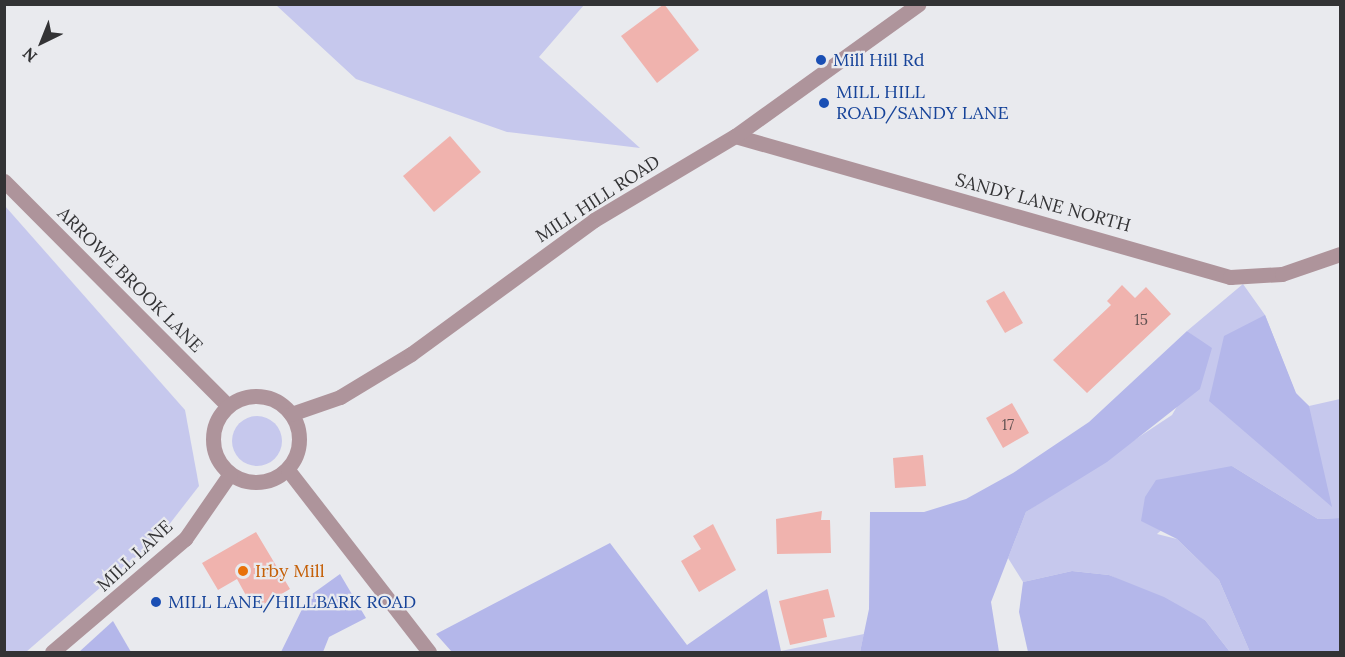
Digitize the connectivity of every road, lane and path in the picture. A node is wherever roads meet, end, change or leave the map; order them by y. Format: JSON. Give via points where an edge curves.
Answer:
{"nodes":[{"id":1,"x":919,"y":4,"type":"edge"},
{"id":2,"x":735,"y":136,"type":"junction"},
{"id":3,"x":4,"y":181,"type":"edge"},
{"id":4,"x":1341,"y":254,"type":"edge"},
{"id":5,"x":227,"y":405,"type":"junction"},
{"id":6,"x":291,"y":414,"type":"junction"},
{"id":7,"x":288,"y":470,"type":"junction"},
{"id":8,"x":230,"y":474,"type":"junction"},
{"id":9,"x":52,"y":652,"type":"edge"},
{"id":10,"x":429,"y":652,"type":"edge"}],
"edges":[{"from":1,"to":2,"type":"street","name":"MILL HILL ROAD"},
{"from":2,"to":4,"type":"street","name":"SANDY LANE NORTH","via":[[1230,277],[1282,274]]},
{"from":2,"to":6,"type":"street","name":"MILL HILL ROAD","via":[[594,220],[411,354],[340,397]]},
{"from":3,"to":5,"type":"street","name":"ARROWE BROOK LANE"},
{"from":5,"to":6,"type":"street","via":[[255,396]]},
{"from":5,"to":8,"type":"street","via":[[212,441]]},
{"from":6,"to":7,"type":"street","via":[[300,438]]},
{"from":7,"to":8,"type":"street","via":[[257,483]]},
{"from":7,"to":10,"type":"street"},
{"from":8,"to":9,"type":"street","name":"MILL LANE","via":[[185,539]]}]}
